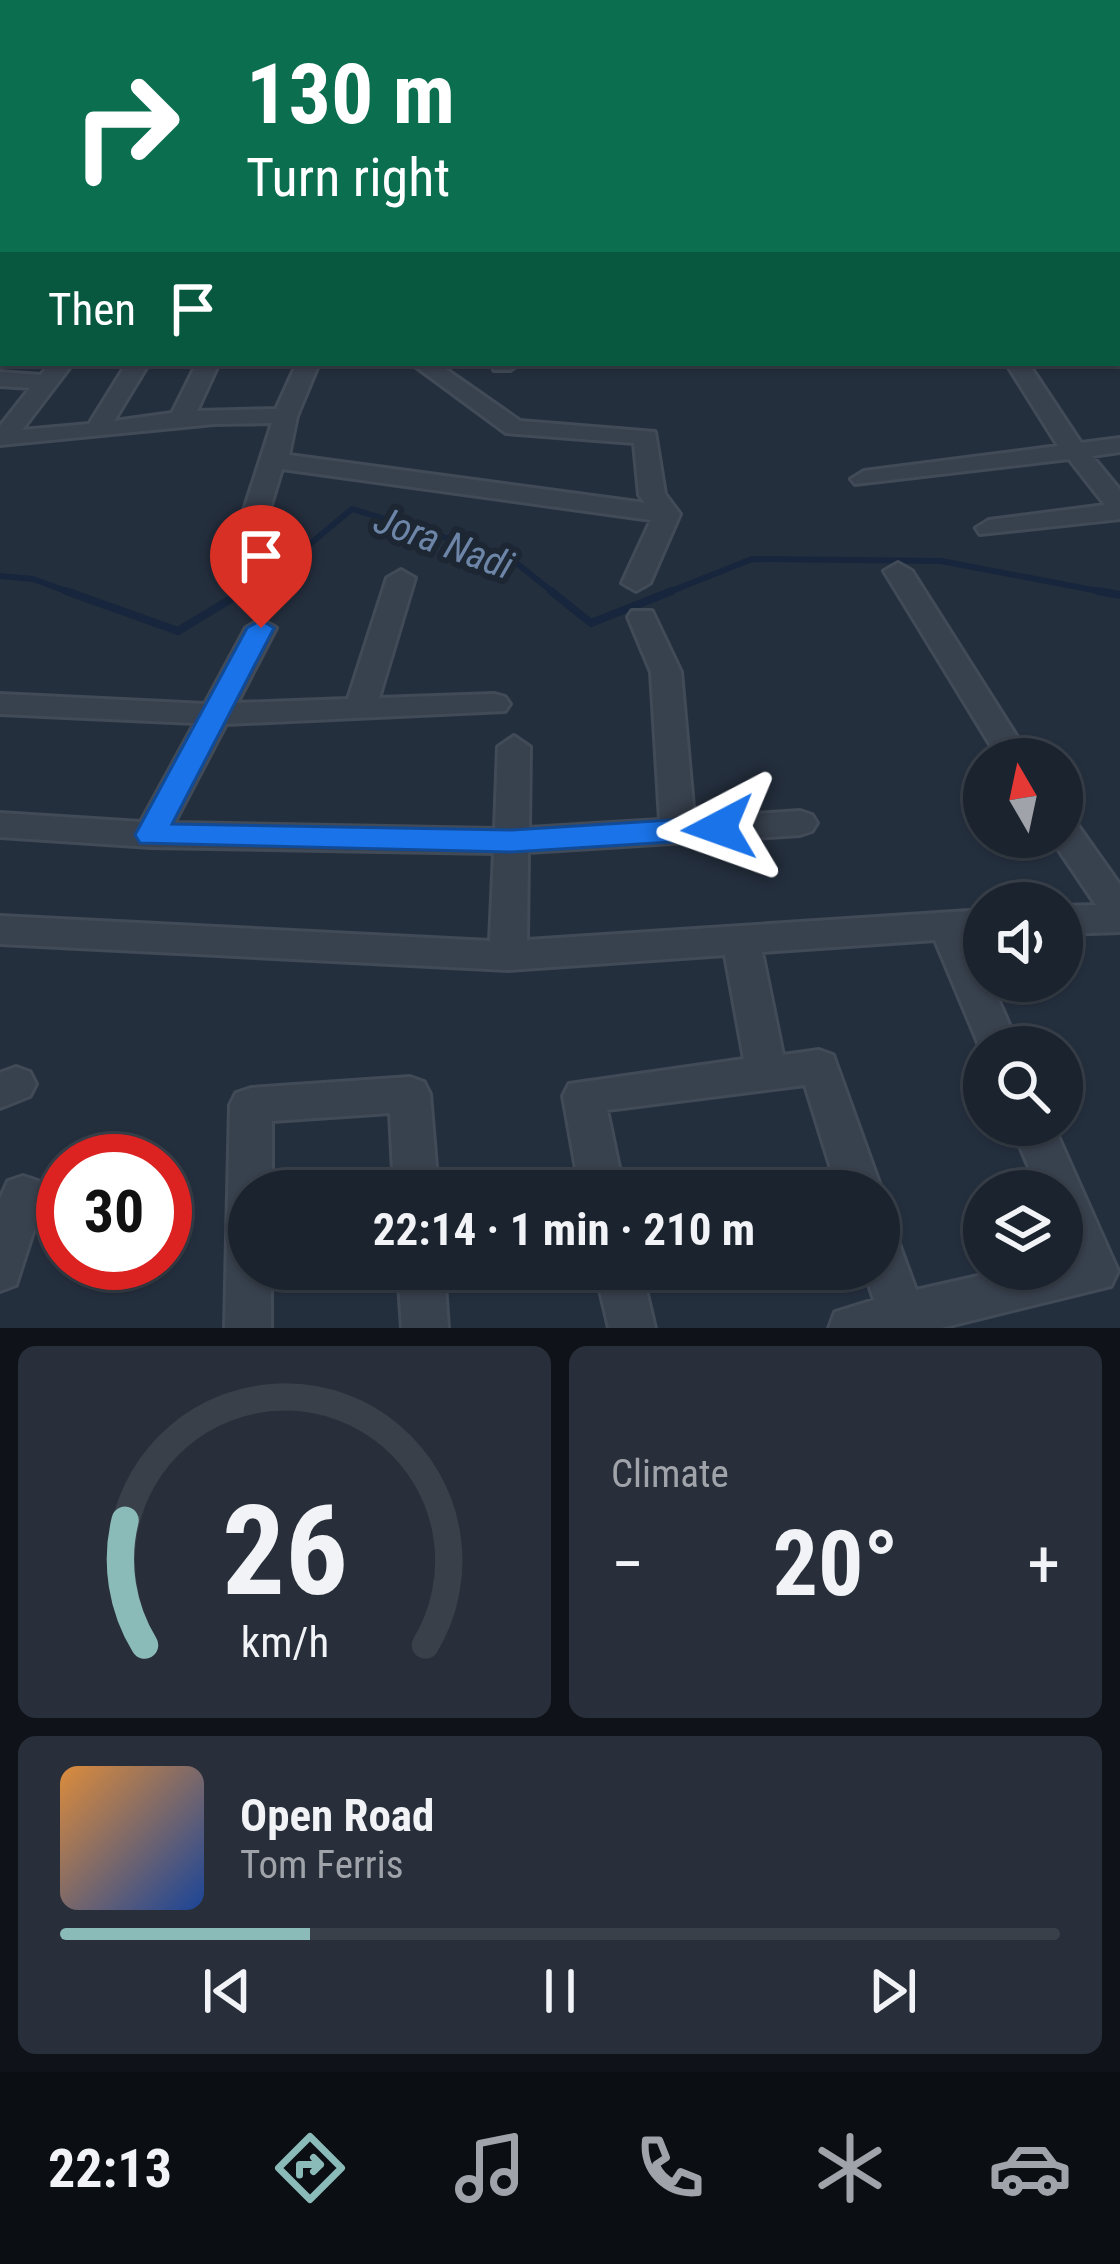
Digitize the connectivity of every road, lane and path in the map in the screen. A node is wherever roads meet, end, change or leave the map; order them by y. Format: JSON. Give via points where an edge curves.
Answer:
{"nodes":[{"id":1,"x":136,"y":366,"type":"edge"},
{"id":2,"x":207,"y":366,"type":"edge"},
{"id":3,"x":307,"y":366,"type":"edge"},
{"id":4,"x":426,"y":366,"type":"edge"},
{"id":5,"x":1019,"y":366,"type":"edge"},
{"id":6,"x":55,"y":372,"type":"edge"},
{"id":7,"x":0,"y":379,"type":"edge"},
{"id":8,"x":285,"y":416,"type":"junction"},
{"id":9,"x":182,"y":418,"type":"junction"},
{"id":10,"x":98,"y":430,"type":"junction"},
{"id":11,"x":2,"y":438,"type":"edge"},
{"id":12,"x":1120,"y":445,"type":"edge"},
{"id":13,"x":1073,"y":448,"type":"junction"},
{"id":14,"x":276,"y":461,"type":"junction"},
{"id":15,"x":865,"y":479,"type":"dead end"},
{"id":16,"x":1120,"y":509,"type":"edge"},
{"id":17,"x":667,"y":514,"type":"junction"},
{"id":18,"x":989,"y":528,"type":"dead end"},
{"id":19,"x":248,"y":538,"type":"dead end"},
{"id":20,"x":898,"y":571,"type":"dead end"},
{"id":21,"x":401,"y":578,"type":"dead end"},
{"id":22,"x":636,"y":583,"type":"dead end"},
{"id":23,"x":642,"y":617,"type":"dead end"},
{"id":24,"x":261,"y":628,"type":"dead end"},
{"id":25,"x":0,"y":704,"type":"edge"},
{"id":26,"x":494,"y":704,"type":"dead end"},
{"id":27,"x":362,"y":708,"type":"junction"},
{"id":28,"x":215,"y":714,"type":"junction"},
{"id":29,"x":1002,"y":738,"type":"edge"},
{"id":30,"x":514,"y":746,"type":"dead end"},
{"id":31,"x":800,"y":823,"type":"dead end"},
{"id":32,"x":0,"y":825,"type":"edge"},
{"id":33,"x":678,"y":830,"type":"junction"},
{"id":34,"x":151,"y":835,"type":"junction"},
{"id":35,"x":512,"y":841,"type":"junction"},
{"id":36,"x":1082,"y":858,"type":"edge"},
{"id":37,"x":1120,"y":915,"type":"edge"},
{"id":38,"x":1083,"y":918,"type":"edge"},
{"id":39,"x":963,"y":925,"type":"edge"},
{"id":40,"x":0,"y":930,"type":"edge"},
{"id":41,"x":741,"y":940,"type":"junction"},
{"id":42,"x":508,"y":956,"type":"junction"},
{"id":43,"x":767,"y":1073,"type":"junction"},
{"id":44,"x":250,"y":1170,"type":"edge"},
{"id":45,"x":415,"y":1170,"type":"edge"},
{"id":46,"x":598,"y":1170,"type":"edge"},
{"id":47,"x":843,"y":1170,"type":"edge"},
{"id":48,"x":23,"y":1195,"type":"dead end"},
{"id":49,"x":1083,"y":1243,"type":"edge"},
{"id":50,"x":0,"y":1270,"type":"edge"},
{"id":51,"x":1083,"y":1274,"type":"edge"},
{"id":52,"x":249,"y":1290,"type":"edge"},
{"id":53,"x":422,"y":1290,"type":"edge"},
{"id":54,"x":623,"y":1290,"type":"edge"},
{"id":55,"x":894,"y":1290,"type":"edge"},
{"id":56,"x":1024,"y":1290,"type":"edge"},
{"id":57,"x":905,"y":1322,"type":"edge"},
{"id":58,"x":248,"y":1328,"type":"edge"},
{"id":59,"x":424,"y":1328,"type":"edge"},
{"id":60,"x":632,"y":1328,"type":"edge"},
{"id":61,"x":852,"y":1328,"type":"edge"}],
"edges":[{"from":1,"to":10,"type":"street"},
{"from":2,"to":9,"type":"street"},
{"from":3,"to":8,"type":"street"},
{"from":4,"to":17,"type":"street","via":[[514,428],[646,437],[652,495]]},
{"from":5,"to":13,"type":"street"},
{"from":6,"to":7,"type":"street"},
{"from":6,"to":11,"type":"street"},
{"from":8,"to":9,"type":"street"},
{"from":8,"to":14,"type":"street"},
{"from":9,"to":10,"type":"street"},
{"from":10,"to":11,"type":"street"},
{"from":12,"to":13,"type":"street"},
{"from":13,"to":15,"type":"street"},
{"from":13,"to":16,"type":"street"},
{"from":14,"to":17,"type":"street"},
{"from":14,"to":19,"type":"street"},
{"from":16,"to":18,"type":"street"},
{"from":17,"to":22,"type":"street"},
{"from":20,"to":29,"type":"street"},
{"from":21,"to":27,"type":"street"},
{"from":23,"to":33,"type":"street","via":[[666,673]]},
{"from":24,"to":28,"type":"street"},
{"from":25,"to":28,"type":"street"},
{"from":26,"to":27,"type":"street"},
{"from":27,"to":28,"type":"street"},
{"from":28,"to":34,"type":"street"},
{"from":30,"to":35,"type":"street"},
{"from":31,"to":33,"type":"street"},
{"from":32,"to":34,"type":"street"},
{"from":33,"to":35,"type":"street"},
{"from":34,"to":35,"type":"street"},
{"from":35,"to":42,"type":"street"},
{"from":36,"to":37,"type":"street"},
{"from":37,"to":38,"type":"street"},
{"from":39,"to":41,"type":"street"},
{"from":40,"to":42,"type":"street"},
{"from":41,"to":42,"type":"street"},
{"from":41,"to":43,"type":"street"},
{"from":43,"to":46,"type":"street","via":[[583,1096]]},
{"from":43,"to":47,"type":"street","via":[[819,1067]]},
{"from":44,"to":45,"type":"street","via":[[251,1105],[410,1094]]},
{"from":48,"to":50,"type":"street"},
{"from":49,"to":51,"type":"street","via":[[1095,1271]]},
{"from":52,"to":58,"type":"street"},
{"from":53,"to":59,"type":"street"},
{"from":54,"to":60,"type":"street"},
{"from":55,"to":57,"type":"street"},
{"from":56,"to":57,"type":"street"},
{"from":57,"to":61,"type":"street"}]}
